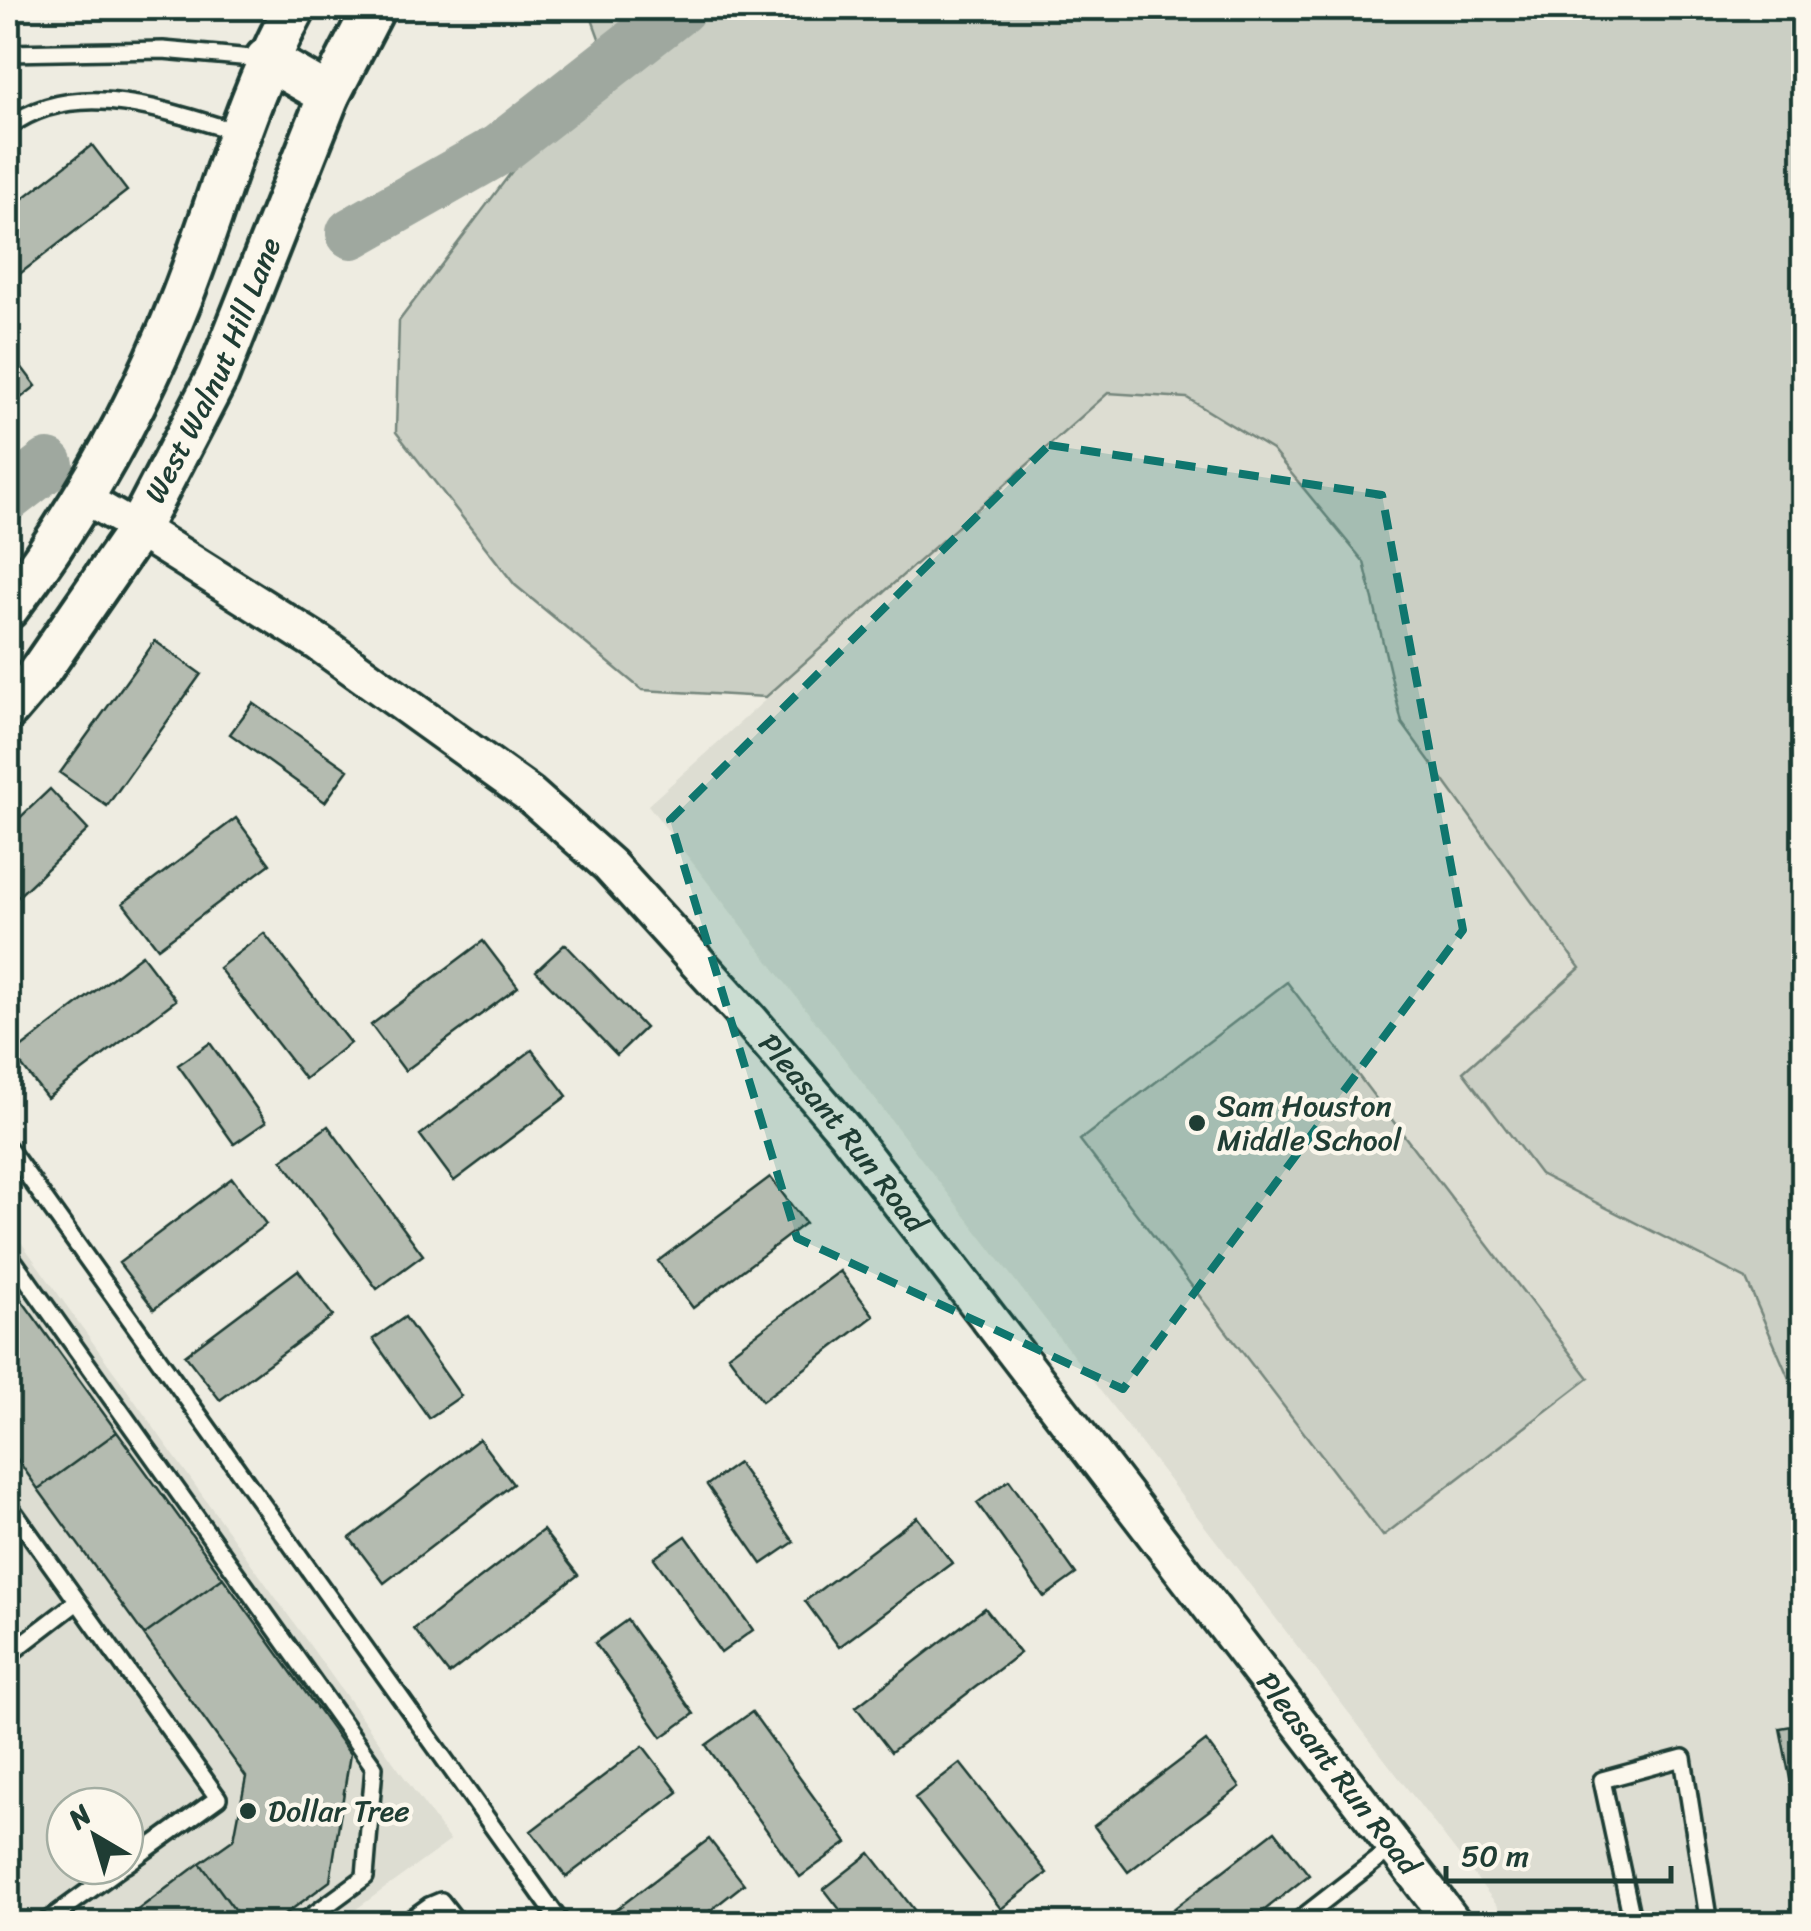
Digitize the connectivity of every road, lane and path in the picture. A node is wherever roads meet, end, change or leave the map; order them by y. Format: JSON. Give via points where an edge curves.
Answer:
{"nodes":[{"id":1,"x":295,"y":8,"type":"edge"},
{"id":2,"x":374,"y":8,"type":"edge"},
{"id":3,"x":8,"y":52,"type":"edge"},
{"id":4,"x":266,"y":59,"type":"junction"},
{"id":5,"x":328,"y":95,"type":"junction"},
{"id":6,"x":8,"y":127,"type":"edge"},
{"id":7,"x":240,"y":133,"type":"junction"},
{"id":8,"x":301,"y":162,"type":"junction"},
{"id":9,"x":83,"y":497,"type":"junction"},
{"id":10,"x":138,"y":528,"type":"junction"},
{"id":11,"x":8,"y":608,"type":"edge"},
{"id":12,"x":8,"y":709,"type":"edge"},
{"id":13,"x":8,"y":1148,"type":"edge"},
{"id":14,"x":8,"y":1254,"type":"edge"},
{"id":15,"x":8,"y":1504,"type":"edge"},
{"id":16,"x":78,"y":1602,"type":"junction"},
{"id":17,"x":8,"y":1655,"type":"edge"},
{"id":18,"x":1394,"y":1846,"type":"junction"},
{"id":19,"x":145,"y":1851,"type":"edge"},
{"id":20,"x":96,"y":1886,"type":"edge"},
{"id":21,"x":43,"y":1924,"type":"edge"},
{"id":22,"x":302,"y":1924,"type":"edge"},
{"id":23,"x":404,"y":1924,"type":"edge"},
{"id":24,"x":460,"y":1924,"type":"edge"},
{"id":25,"x":562,"y":1924,"type":"edge"},
{"id":26,"x":1294,"y":1924,"type":"edge"},
{"id":27,"x":1454,"y":1924,"type":"edge"},
{"id":28,"x":1633,"y":1924,"type":"edge"},
{"id":29,"x":1709,"y":1924,"type":"edge"}],
"edges":[{"from":1,"to":4,"type":"main road","name":"West Walnut Hill Lane"},
{"from":2,"to":5,"type":"main road","name":"West Walnut Hill Lane"},
{"from":3,"to":4,"type":"lane","via":[[163,50]]},
{"from":4,"to":5,"type":"main road"},
{"from":4,"to":7,"type":"main road","name":"West Walnut Hill Lane"},
{"from":5,"to":8,"type":"main road","name":"West Walnut Hill Lane"},
{"from":6,"to":7,"type":"lane","via":[[80,100],[165,111]]},
{"from":7,"to":8,"type":"main road"},
{"from":7,"to":9,"type":"main road","name":"West Walnut Hill Lane","via":[[181,298]]},
{"from":8,"to":10,"type":"main road","name":"West Walnut Hill Lane","via":[[218,375]]},
{"from":9,"to":10,"type":"street","name":"Pleasant Run Road"},
{"from":9,"to":11,"type":"main road","name":"West Walnut Hill Lane"},
{"from":10,"to":12,"type":"main road","name":"West Walnut Hill Lane"},
{"from":10,"to":18,"type":"street","name":"Pleasant Run Road","via":[[431,723],[529,794],[608,865],[845,1131]]},
{"from":13,"to":25,"type":"lane"},
{"from":14,"to":22,"type":"lane","via":[[374,1767],[365,1877]]},
{"from":15,"to":16,"type":"lane"},
{"from":16,"to":17,"type":"lane"},
{"from":16,"to":19,"type":"lane","via":[[218,1798]]},
{"from":18,"to":26,"type":"lane"},
{"from":18,"to":27,"type":"street","name":"Pleasant Run Road"},
{"from":20,"to":21,"type":"lane"},
{"from":23,"to":24,"type":"lane","via":[[441,1902]]},
{"from":28,"to":29,"type":"lane","via":[[1602,1780],[1683,1758]]}]}
